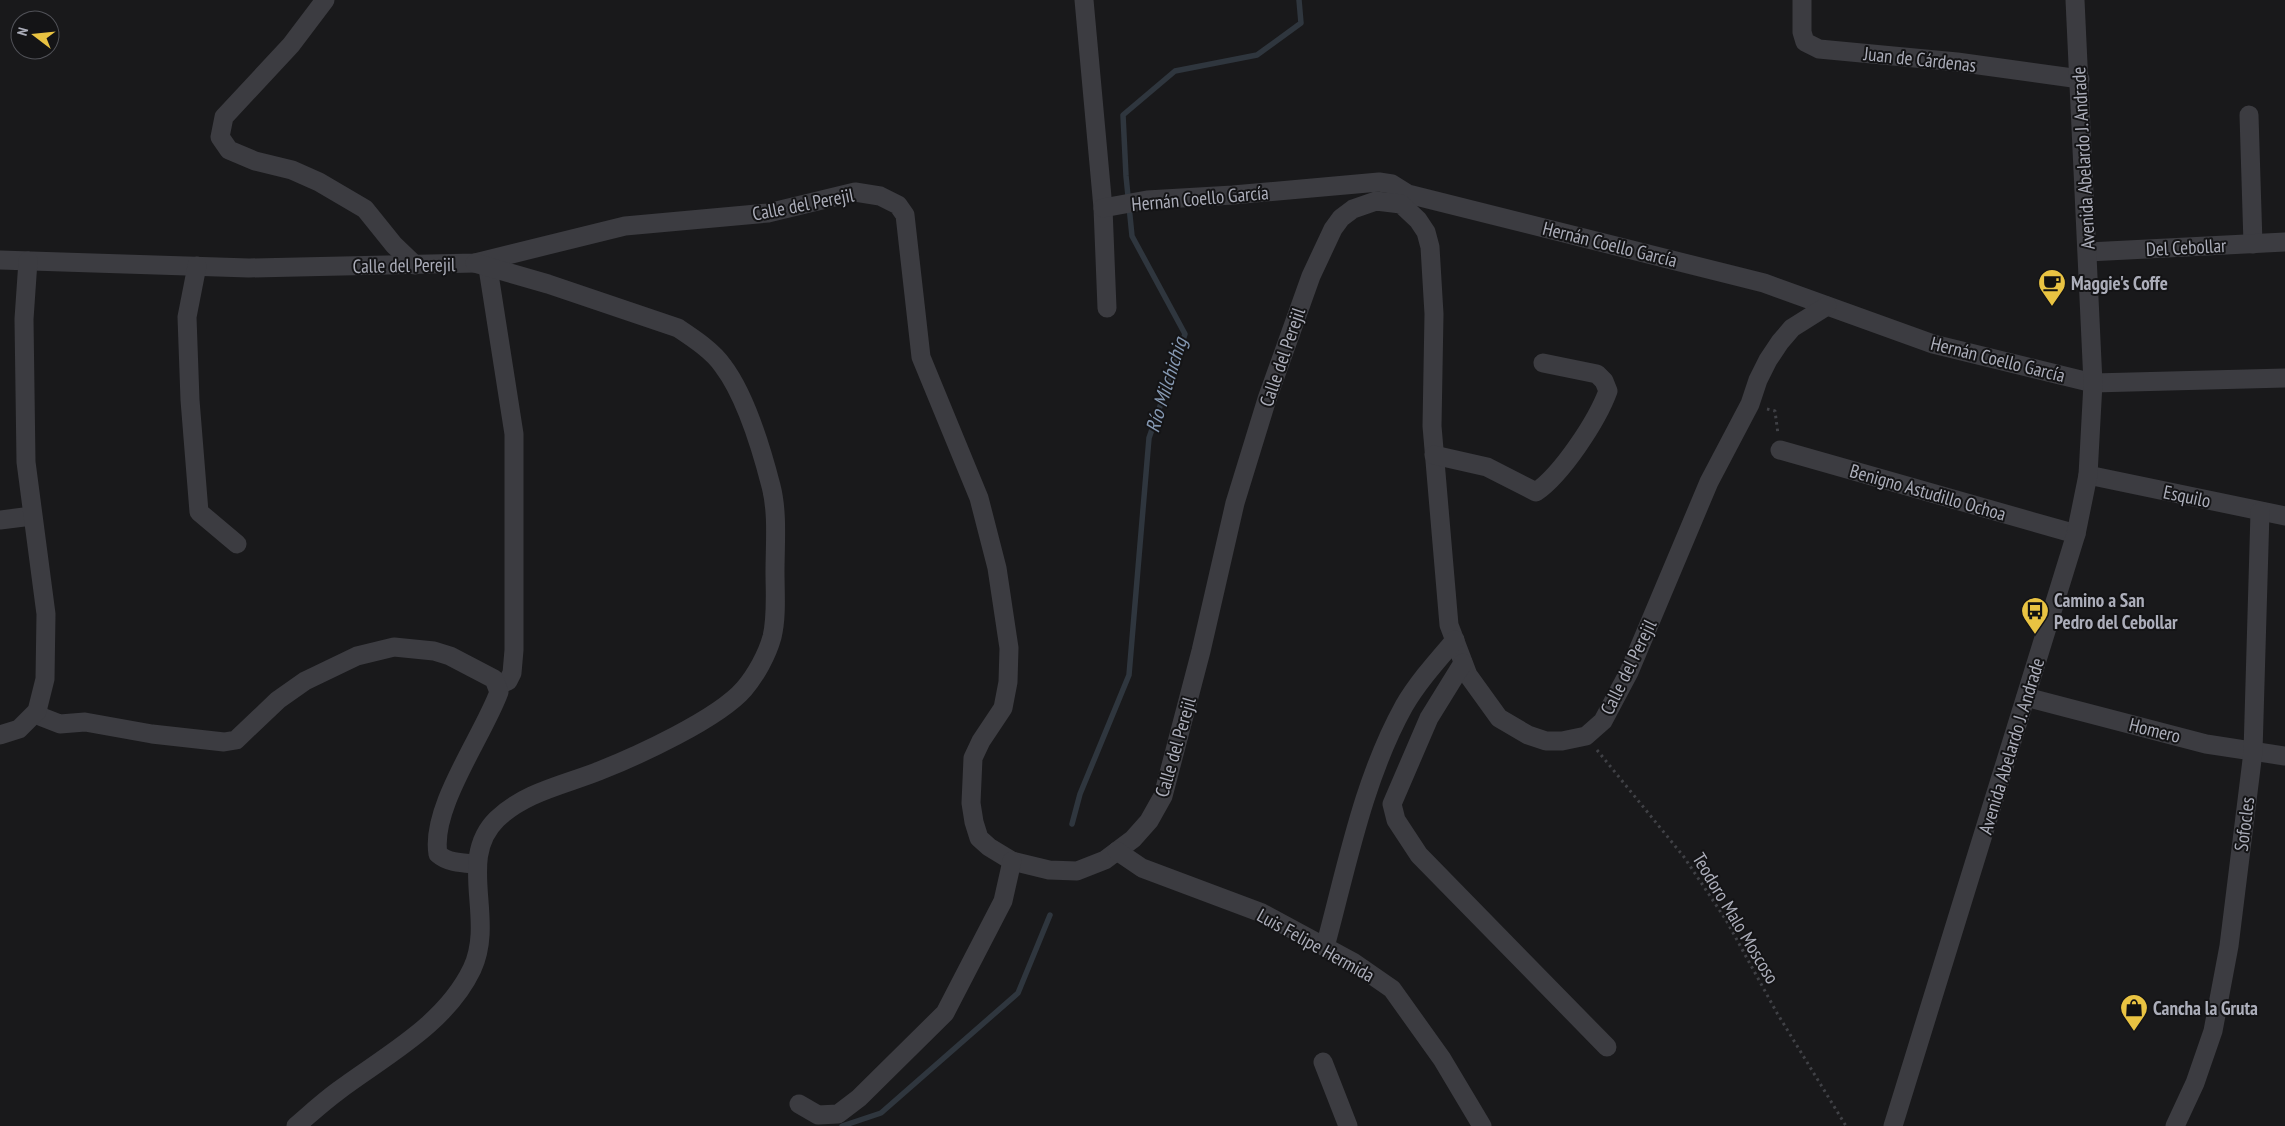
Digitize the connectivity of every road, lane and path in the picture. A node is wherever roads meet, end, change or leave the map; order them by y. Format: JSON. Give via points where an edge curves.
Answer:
{"nodes":[{"id":1,"x":325,"y":0,"type":"edge"},
{"id":2,"x":1084,"y":0,"type":"edge"},
{"id":3,"x":1802,"y":0,"type":"edge"},
{"id":4,"x":2076,"y":0,"type":"edge"},
{"id":5,"x":2080,"y":79,"type":"junction"},
{"id":6,"x":2249,"y":116,"type":"dead end"},
{"id":7,"x":1404,"y":199,"type":"junction"},
{"id":8,"x":1110,"y":207,"type":"junction"},
{"id":9,"x":2285,"y":242,"type":"edge"},
{"id":10,"x":2253,"y":244,"type":"junction"},
{"id":11,"x":2088,"y":252,"type":"junction"},
{"id":12,"x":0,"y":260,"type":"edge"},
{"id":13,"x":28,"y":261,"type":"junction"},
{"id":14,"x":416,"y":265,"type":"junction"},
{"id":15,"x":197,"y":266,"type":"junction"},
{"id":16,"x":481,"y":266,"type":"junction"},
{"id":17,"x":1827,"y":306,"type":"junction"},
{"id":18,"x":1107,"y":308,"type":"dead end"},
{"id":19,"x":1544,"y":362,"type":"dead end"},
{"id":20,"x":2285,"y":378,"type":"edge"},
{"id":21,"x":2093,"y":383,"type":"junction"},
{"id":22,"x":1780,"y":450,"type":"dead end"},
{"id":23,"x":1434,"y":455,"type":"junction"},
{"id":24,"x":2088,"y":475,"type":"junction"},
{"id":25,"x":2260,"y":512,"type":"junction"},
{"id":26,"x":32,"y":516,"type":"junction"},
{"id":27,"x":2285,"y":516,"type":"edge"},
{"id":28,"x":0,"y":520,"type":"edge"},
{"id":29,"x":2076,"y":534,"type":"junction"},
{"id":30,"x":237,"y":544,"type":"dead end"},
{"id":31,"x":1455,"y":640,"type":"junction"},
{"id":32,"x":1463,"y":663,"type":"junction"},
{"id":33,"x":498,"y":685,"type":"junction"},
{"id":34,"x":2026,"y":697,"type":"junction"},
{"id":35,"x":37,"y":711,"type":"junction"},
{"id":36,"x":0,"y":735,"type":"edge"},
{"id":37,"x":1586,"y":736,"type":"junction"},
{"id":38,"x":2253,"y":752,"type":"junction"},
{"id":39,"x":2285,"y":756,"type":"edge"},
{"id":40,"x":1117,"y":851,"type":"junction"},
{"id":41,"x":1012,"y":861,"type":"junction"},
{"id":42,"x":476,"y":864,"type":"junction"},
{"id":43,"x":1325,"y":947,"type":"junction"},
{"id":44,"x":1607,"y":1047,"type":"dead end"},
{"id":45,"x":1323,"y":1062,"type":"dead end"},
{"id":46,"x":798,"y":1104,"type":"dead end"},
{"id":47,"x":296,"y":1126,"type":"edge"},
{"id":48,"x":1348,"y":1126,"type":"edge"},
{"id":49,"x":1482,"y":1126,"type":"edge"},
{"id":50,"x":1846,"y":1126,"type":"edge"},
{"id":51,"x":1893,"y":1126,"type":"edge"},
{"id":52,"x":2175,"y":1126,"type":"edge"}],
"edges":[{"from":1,"to":14,"type":"street","via":[[291,46],[224,116],[220,136],[229,150],[255,161],[292,170],[365,209],[394,245]]},
{"from":2,"to":8,"type":"street"},
{"from":3,"to":5,"type":"street","name":"Juan de Cárdenas","via":[[1805,42],[1819,49],[1957,62]]},
{"from":4,"to":5,"type":"street","name":"Avenida Abelardo J. Andrade"},
{"from":5,"to":11,"type":"street","name":"Avenida Abelardo J. Andrade"},
{"from":6,"to":10,"type":"street"},
{"from":7,"to":8,"type":"street","name":"Hernán Coello García","via":[[1392,184],[1378,182],[1146,200]]},
{"from":7,"to":17,"type":"street","name":"Hernán Coello García","via":[[1764,283]]},
{"from":7,"to":23,"type":"street","via":[[1426,232],[1430,247],[1434,314]]},
{"from":7,"to":40,"type":"street","name":"Calle del Perejil","via":[[1363,204],[1347,213],[1333,229],[1310,276],[1267,398],[1235,503],[1201,651],[1162,796],[1149,821]]},
{"from":8,"to":18,"type":"street"},
{"from":9,"to":10,"type":"street","name":"Del Cebollar"},
{"from":10,"to":11,"type":"street","name":"Del Cebollar"},
{"from":11,"to":21,"type":"street","name":"Avenida Abelardo J. Andrade"},
{"from":12,"to":13,"type":"street","name":"Calle del Perejil"},
{"from":13,"to":15,"type":"street","name":"Calle del Perejil"},
{"from":13,"to":26,"type":"street","via":[[24,319],[26,462]]},
{"from":14,"to":15,"type":"street","name":"Calle del Perejil"},
{"from":14,"to":16,"type":"street","name":"Calle del Perejil"},
{"from":15,"to":30,"type":"street","via":[[188,317],[190,400],[200,512]]},
{"from":16,"to":33,"type":"street","via":[[514,434],[514,650],[512,673],[508,681]]},
{"from":16,"to":41,"type":"street","name":"Calle del Perejil","via":[[625,226],[768,212],[855,192],[880,196],[903,210],[920,357],[979,498],[997,568],[1009,648],[1008,682],[1003,708],[973,758],[970,803],[979,838]]},
{"from":16,"to":42,"type":"street","via":[[548,284],[678,328],[722,363],[762,450],[774,498],[775,605],[772,636],[762,662],[744,689],[720,709],[660,742],[600,771],[525,798],[496,820],[480,845]]},
{"from":17,"to":21,"type":"street","name":"Hernán Coello García","via":[[1933,344]]},
{"from":17,"to":37,"type":"street","name":"Calle del Perejil","via":[[1792,328],[1768,360],[1750,404],[1709,482],[1629,672],[1603,721]]},
{"from":19,"to":23,"type":"street","via":[[1597,374],[1608,391],[1601,411],[1550,483],[1536,492],[1487,468]]},
{"from":20,"to":21,"type":"street","name":"Hernán Coello García"},
{"from":21,"to":24,"type":"street","name":"Avenida Abelardo J. Andrade"},
{"from":22,"to":29,"type":"street","name":"Benigno Astudillo Ochoa"},
{"from":23,"to":31,"type":"street","via":[[1449,624]]},
{"from":24,"to":25,"type":"street","name":"Esquilo"},
{"from":24,"to":29,"type":"street","name":"Avenida Abelardo J. Andrade"},
{"from":25,"to":27,"type":"street","name":"Esquilo"},
{"from":25,"to":38,"type":"street","name":"Sofocles"},
{"from":26,"to":28,"type":"street"},
{"from":26,"to":35,"type":"street","via":[[46,614],[44,679]]},
{"from":29,"to":34,"type":"street","name":"Avenida Abelardo J. Andrade"},
{"from":31,"to":32,"type":"street"},
{"from":31,"to":43,"type":"street","via":[[1404,706],[1369,783]]},
{"from":32,"to":37,"type":"street","via":[[1499,718],[1528,736],[1546,741]]},
{"from":32,"to":44,"type":"street","via":[[1429,718],[1398,786],[1392,804],[1396,820],[1419,855]]},
{"from":33,"to":35,"type":"street","via":[[486,675],[445,654],[394,647],[357,656],[305,681],[278,700],[236,740],[224,742],[152,734],[85,722],[60,724],[42,717]]},
{"from":33,"to":42,"type":"street","via":[[499,692],[491,713],[455,784],[439,830],[438,854],[457,862]]},
{"from":34,"to":38,"type":"street","name":"Homero","via":[[2206,744]]},
{"from":34,"to":51,"type":"street","name":"Avenida Abelardo J. Andrade"},
{"from":35,"to":36,"type":"street","via":[[19,729]]},
{"from":37,"to":50,"type":"path","name":"Teodoro Malo Moscoso","via":[[1684,857],[1726,920],[1777,1013]]},
{"from":38,"to":39,"type":"street","name":"Homero"},
{"from":38,"to":52,"type":"street","name":"Sofocles","via":[[2229,946],[2213,1031],[2196,1084]]},
{"from":40,"to":41,"type":"street","name":"Calle del Perejil","via":[[1105,860],[1077,871],[1049,870]]},
{"from":40,"to":43,"type":"street","name":"Luis Felipe Hermida","via":[[1142,868],[1262,913]]},
{"from":41,"to":46,"type":"street","via":[[1003,901],[945,1013],[838,1114],[818,1115]]},
{"from":42,"to":47,"type":"street","via":[[481,908],[478,948],[472,968],[455,998],[439,1016]]},
{"from":43,"to":49,"type":"street","name":"Luis Felipe Hermida","via":[[1392,989],[1442,1059]]},
{"from":45,"to":48,"type":"street"}]}
